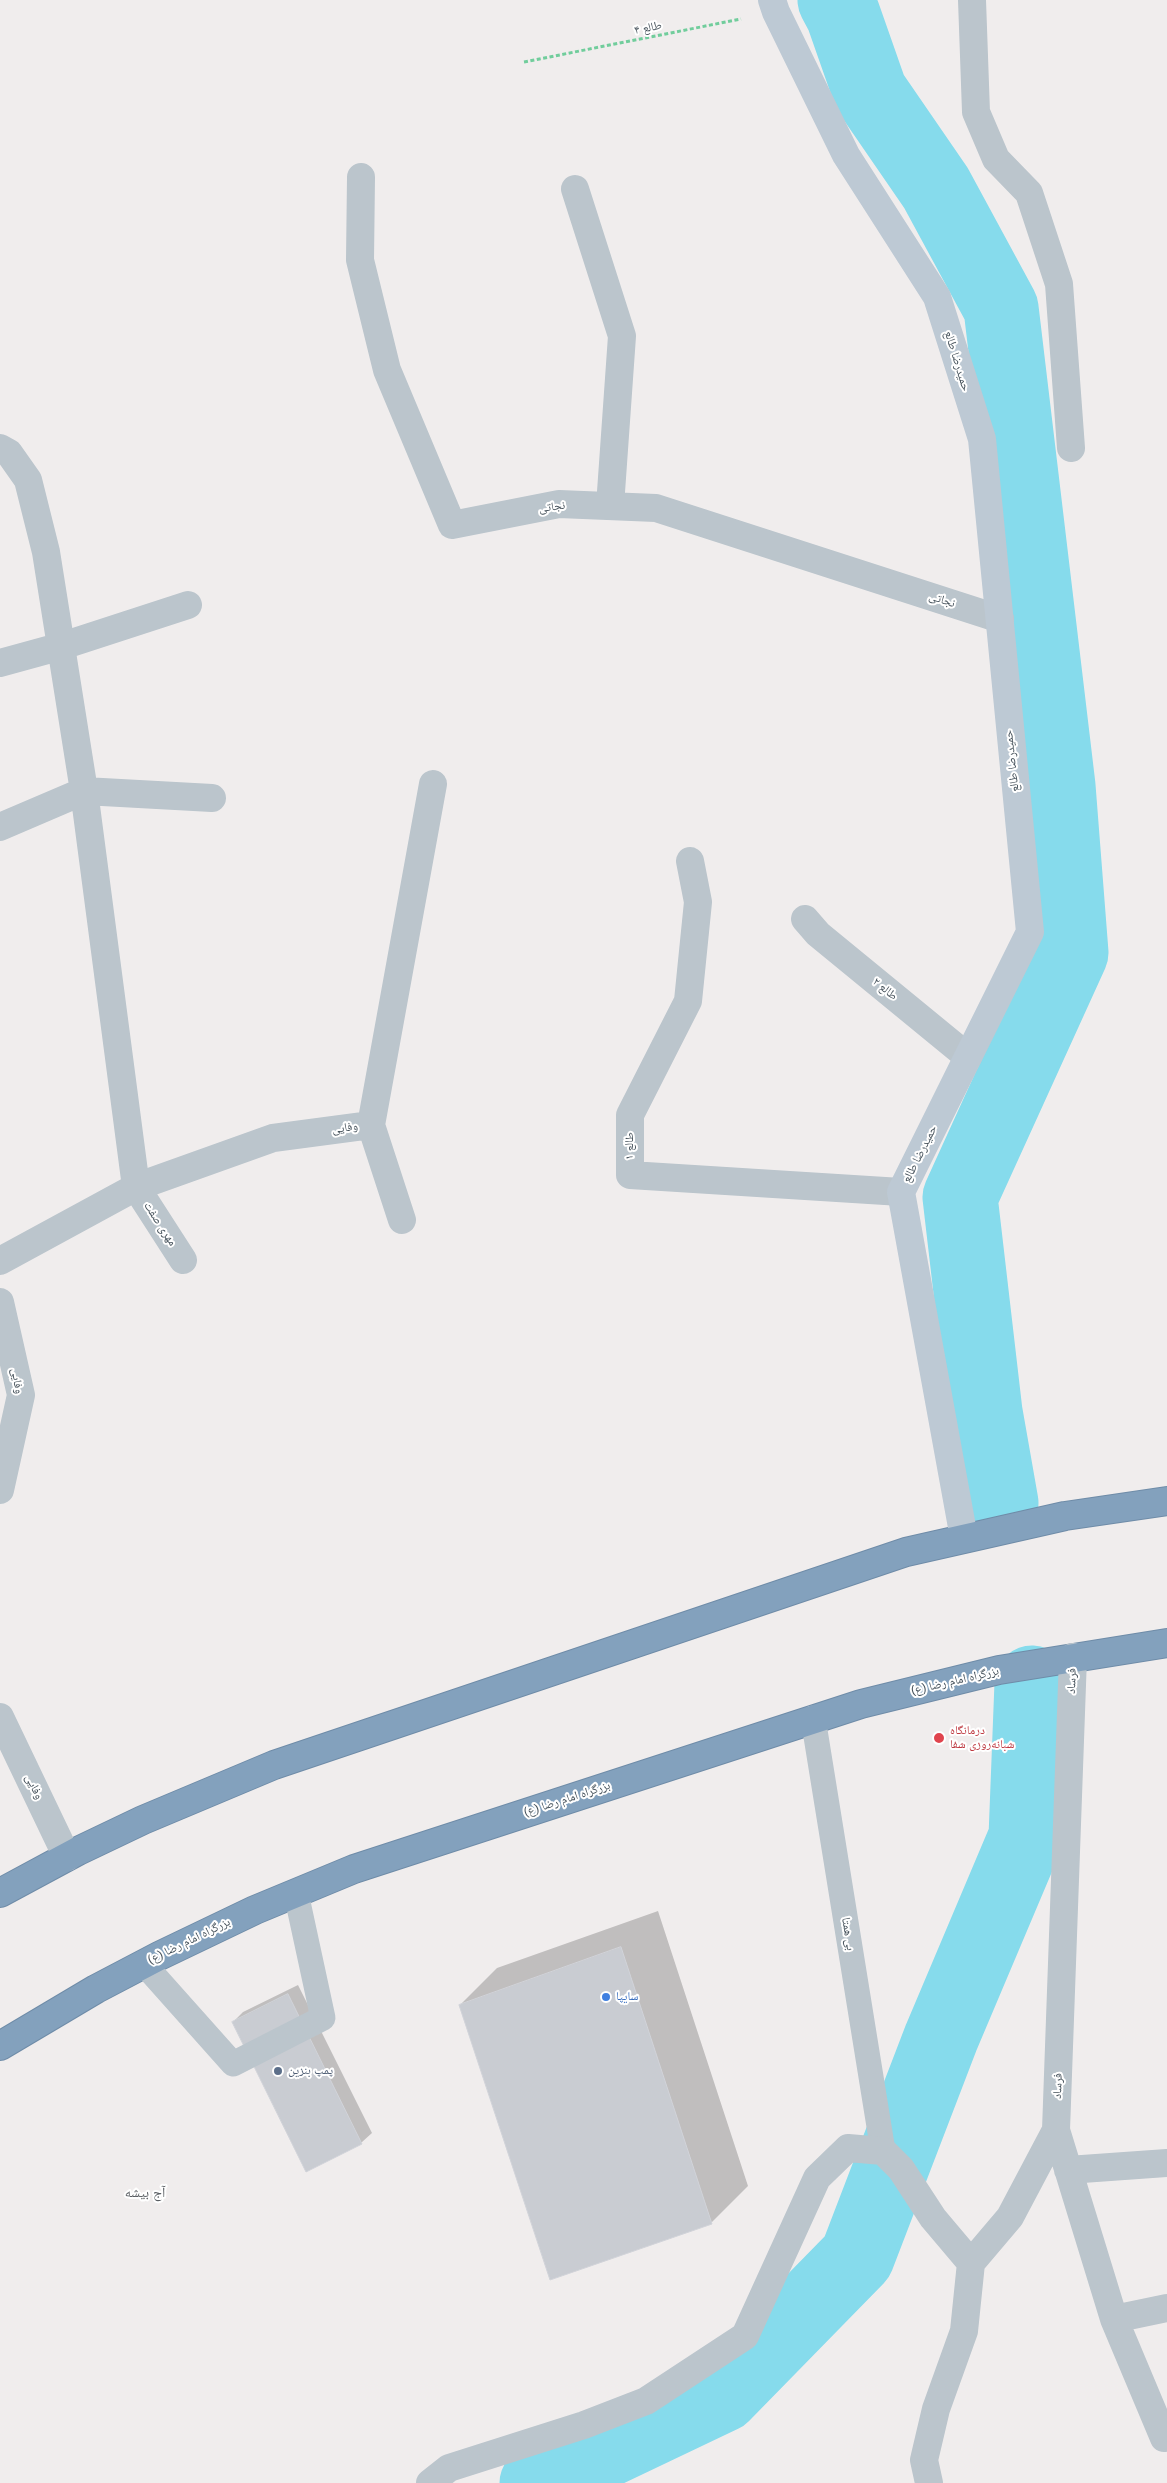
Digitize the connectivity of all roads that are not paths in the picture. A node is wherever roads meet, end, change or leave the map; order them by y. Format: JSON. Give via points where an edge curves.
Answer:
{"nodes":[{"id":1,"x":972,"y":0,"type":"edge"},
{"id":2,"x":774,"y":6,"type":"edge"},
{"id":3,"x":361,"y":177,"type":"dead end"},
{"id":4,"x":576,"y":189,"type":"dead end"},
{"id":5,"x":0,"y":448,"type":"edge"},
{"id":6,"x":1071,"y":448,"type":"dead end"},
{"id":7,"x":610,"y":506,"type":"junction"},
{"id":8,"x":188,"y":605,"type":"dead end"},
{"id":9,"x":1000,"y":619,"type":"junction"},
{"id":10,"x":62,"y":646,"type":"junction"},
{"id":11,"x":0,"y":662,"type":"edge"},
{"id":12,"x":433,"y":784,"type":"dead end"},
{"id":13,"x":84,"y":791,"type":"junction"},
{"id":14,"x":212,"y":798,"type":"dead end"},
{"id":15,"x":0,"y":827,"type":"edge"},
{"id":16,"x":690,"y":861,"type":"dead end"},
{"id":17,"x":805,"y":919,"type":"dead end"},
{"id":18,"x":968,"y":1057,"type":"junction"},
{"id":19,"x":371,"y":1125,"type":"junction"},
{"id":20,"x":136,"y":1187,"type":"junction"},
{"id":21,"x":901,"y":1192,"type":"junction"},
{"id":22,"x":402,"y":1220,"type":"dead end"},
{"id":23,"x":183,"y":1260,"type":"dead end"},
{"id":24,"x":0,"y":1262,"type":"edge"},
{"id":25,"x":0,"y":1302,"type":"edge"},
{"id":26,"x":10,"y":1395,"type":"edge"},
{"id":27,"x":0,"y":1490,"type":"edge"},
{"id":28,"x":1167,"y":1501,"type":"edge"},
{"id":29,"x":964,"y":1538,"type":"junction"},
{"id":30,"x":1167,"y":1643,"type":"edge"},
{"id":31,"x":1073,"y":1657,"type":"junction"},
{"id":32,"x":0,"y":1717,"type":"edge"},
{"id":33,"x":813,"y":1718,"type":"junction"},
{"id":34,"x":67,"y":1857,"type":"junction"},
{"id":35,"x":0,"y":1893,"type":"edge"},
{"id":36,"x":296,"y":1893,"type":"junction"},
{"id":37,"x":143,"y":1964,"type":"junction"},
{"id":38,"x":0,"y":2046,"type":"edge"},
{"id":39,"x":1056,"y":2130,"type":"junction"},
{"id":40,"x":890,"y":2158,"type":"junction"},
{"id":41,"x":1167,"y":2163,"type":"edge"},
{"id":42,"x":1068,"y":2170,"type":"junction"},
{"id":43,"x":971,"y":2263,"type":"junction"},
{"id":44,"x":1167,"y":2308,"type":"edge"},
{"id":45,"x":1114,"y":2319,"type":"junction"},
{"id":46,"x":1164,"y":2438,"type":"dead end"},
{"id":47,"x":430,"y":2483,"type":"edge"},
{"id":48,"x":929,"y":2483,"type":"edge"}],
"edges":[{"from":1,"to":6,"type":"street","via":[[976,112],[996,159],[1029,193],[1059,284]]},
{"from":2,"to":9,"type":"main road","name":"حمیدرضا طالع","via":[[846,154],[938,297],[982,439]]},
{"from":3,"to":7,"type":"street","name":"نجاتی","via":[[360,260],[387,370],[452,525],[559,504]]},
{"from":4,"to":7,"type":"street","via":[[622,336]]},
{"from":5,"to":10,"type":"street","via":[[9,454],[28,480],[46,552]]},
{"from":7,"to":9,"type":"street","name":"نجاتی","via":[[656,508]]},
{"from":8,"to":10,"type":"street"},
{"from":9,"to":18,"type":"main road","name":"حمیدرضا طالع","via":[[1030,932]]},
{"from":10,"to":11,"type":"street"},
{"from":10,"to":13,"type":"street"},
{"from":12,"to":19,"type":"street","name":"وفایی"},
{"from":13,"to":14,"type":"street"},
{"from":13,"to":15,"type":"street"},
{"from":13,"to":20,"type":"street"},
{"from":16,"to":21,"type":"street","name":"طالع ۱","via":[[698,902],[688,1001],[630,1116],[630,1175]]},
{"from":17,"to":18,"type":"street","name":"طالع ۲","via":[[818,934]]},
{"from":18,"to":21,"type":"main road","name":"حمیدرضا طالع"},
{"from":19,"to":20,"type":"street","name":"وفایی","via":[[273,1138]]},
{"from":19,"to":22,"type":"street"},
{"from":20,"to":23,"type":"street","name":"مهری صفت"},
{"from":20,"to":24,"type":"street","name":"وفایی"},
{"from":21,"to":29,"type":"main road","name":"حمیدرضا طالع"},
{"from":25,"to":26,"type":"street","name":"وفایی"},
{"from":26,"to":27,"type":"street","name":"وفایی"},
{"from":28,"to":29,"type":"highway","via":[[1065,1516]]},
{"from":29,"to":34,"type":"highway","via":[[897,1556],[274,1765],[142,1820]]},
{"from":30,"to":31,"type":"highway","name":"بزرگراه امام رضا (ع)"},
{"from":31,"to":33,"type":"highway","name":"بزرگراه امام رضا (ع)","via":[[964,1678]]},
{"from":31,"to":39,"type":"street","name":"فرساد"},
{"from":32,"to":34,"type":"street","name":"وفایی"},
{"from":33,"to":36,"type":"highway","name":"بزرگراه امام رضا (ع)","via":[[354,1869]]},
{"from":33,"to":40,"type":"lane","name":"بی همتا"},
{"from":34,"to":35,"type":"highway"},
{"from":36,"to":37,"type":"highway","name":"بزرگراه امام رضا (ع)","via":[[223,1924]]},
{"from":36,"to":37,"type":"lane","via":[[323,2018],[233,2064]]},
{"from":37,"to":38,"type":"highway","name":"بزرگراه امام رضا (ع)"},
{"from":39,"to":42,"type":"street"},
{"from":39,"to":43,"type":"street","name":"فرساد","via":[[1010,2217]]},
{"from":40,"to":43,"type":"street","via":[[933,2218]]},
{"from":40,"to":47,"type":"street","via":[[848,2148],[817,2178],[745,2336],[646,2401],[449,2468]]},
{"from":41,"to":42,"type":"street"},
{"from":42,"to":45,"type":"street"},
{"from":43,"to":48,"type":"street","via":[[964,2332],[936,2410],[924,2460]]},
{"from":44,"to":45,"type":"street"},
{"from":45,"to":46,"type":"street"}]}
